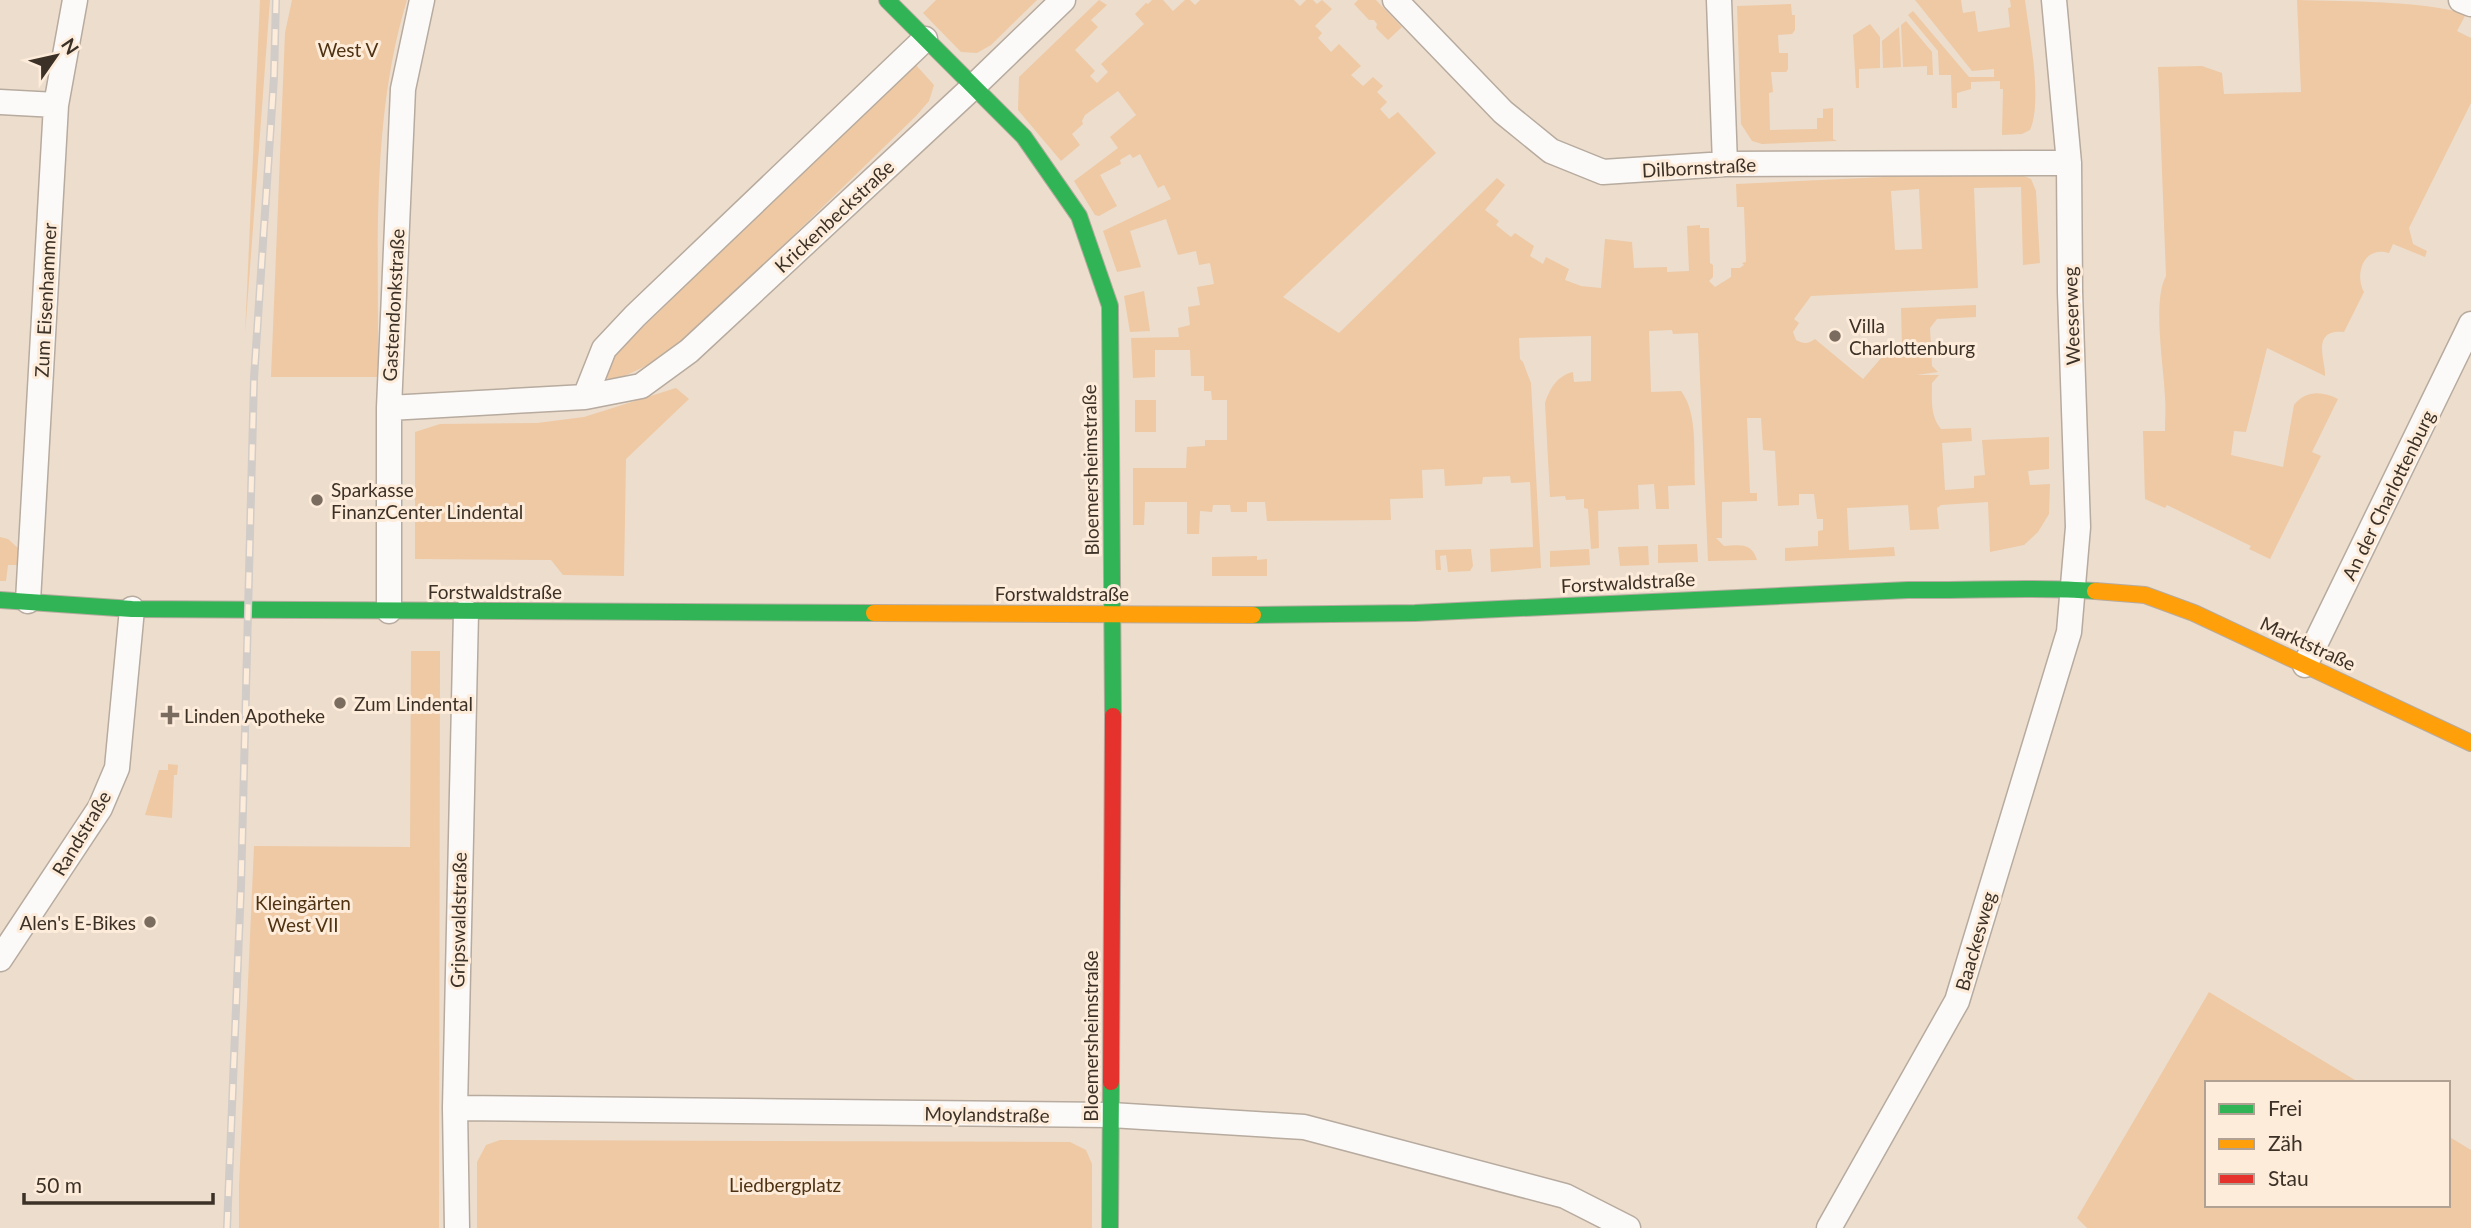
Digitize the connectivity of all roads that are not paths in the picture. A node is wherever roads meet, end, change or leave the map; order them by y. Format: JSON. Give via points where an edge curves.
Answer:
{"nodes":[{"id":1,"x":75,"y":0,"type":"edge"},
{"id":2,"x":422,"y":0,"type":"edge"},
{"id":3,"x":887,"y":0,"type":"edge"},
{"id":4,"x":1063,"y":0,"type":"edge"},
{"id":5,"x":1395,"y":0,"type":"edge"},
{"id":6,"x":1718,"y":0,"type":"edge"},
{"id":7,"x":2054,"y":0,"type":"edge"},
{"id":8,"x":2461,"y":0,"type":"edge"},
{"id":9,"x":2471,"y":4,"type":"edge"},
{"id":10,"x":925,"y":38,"type":"junction"},
{"id":11,"x":974,"y":86,"type":"junction"},
{"id":12,"x":0,"y":102,"type":"edge"},
{"id":13,"x":56,"y":106,"type":"junction"},
{"id":14,"x":2069,"y":163,"type":"junction"},
{"id":15,"x":1725,"y":164,"type":"junction"},
{"id":16,"x":2471,"y":324,"type":"edge"},
{"id":17,"x":585,"y":397,"type":"junction"},
{"id":18,"x":389,"y":408,"type":"junction"},
{"id":19,"x":2073,"y":589,"type":"junction"},
{"id":20,"x":2124,"y":592,"type":"joint"},
{"id":21,"x":0,"y":600,"type":"edge"},
{"id":22,"x":27,"y":601,"type":"junction"},
{"id":23,"x":132,"y":609,"type":"junction"},
{"id":24,"x":389,"y":611,"type":"junction"},
{"id":25,"x":466,"y":612,"type":"junction"},
{"id":26,"x":1113,"y":614,"type":"junction"},
{"id":27,"x":2069,"y":632,"type":"joint"},
{"id":28,"x":2305,"y":665,"type":"junction"},
{"id":29,"x":2471,"y":743,"type":"edge"},
{"id":30,"x":0,"y":959,"type":"edge"},
{"id":31,"x":455,"y":1108,"type":"junction"},
{"id":32,"x":1111,"y":1115,"type":"junction"},
{"id":33,"x":457,"y":1228,"type":"edge"},
{"id":34,"x":1110,"y":1228,"type":"edge"},
{"id":35,"x":1628,"y":1228,"type":"edge"},
{"id":36,"x":1829,"y":1228,"type":"edge"}],
"edges":[{"from":1,"to":13,"type":"street","name":"Zum Eisenhammer"},
{"from":2,"to":18,"type":"street","name":"Gastendonkstraße","via":[[403,89]]},
{"from":3,"to":10,"type":"street","name":"Bloemersheimstraße"},
{"from":4,"to":11,"type":"street","name":"Krickenbeckstraße"},
{"from":5,"to":15,"type":"street","name":"Dilbornstraße","via":[[1503,112],[1551,151],[1603,172]]},
{"from":6,"to":15,"type":"street"},
{"from":7,"to":14,"type":"street","name":"Weeserweg"},
{"from":8,"to":9,"type":"street"},
{"from":10,"to":11,"type":"street","name":"Bloemersheimstraße"},
{"from":10,"to":17,"type":"street","via":[[635,316],[604,349]]},
{"from":11,"to":17,"type":"street","name":"Krickenbeckstraße","via":[[690,351],[641,386]]},
{"from":11,"to":26,"type":"street","name":"Bloemersheimstraße","via":[[1024,137],[1079,216],[1110,306]]},
{"from":12,"to":13,"type":"street"},
{"from":13,"to":22,"type":"street","name":"Zum Eisenhammer"},
{"from":14,"to":15,"type":"street","name":"Dilbornstraße"},
{"from":14,"to":19,"type":"street","name":"Weeserweg","via":[[2078,527]]},
{"from":16,"to":28,"type":"street","name":"An der Charlottenburg"},
{"from":17,"to":18,"type":"street","name":"Krickenbeckstraße"},
{"from":18,"to":24,"type":"street","name":"Gastendonkstraße"},
{"from":19,"to":20,"type":"street","name":"Forstwaldstraße"},
{"from":19,"to":26,"type":"street","name":"Forstwaldstraße","via":[[1909,590],[1415,612]]},
{"from":19,"to":27,"type":"street","name":"Weeserweg"},
{"from":20,"to":28,"type":"street","name":"Marktstraße","via":[[2194,612]]},
{"from":21,"to":22,"type":"street","name":"Forstwaldstraße"},
{"from":22,"to":23,"type":"street","name":"Forstwaldstraße"},
{"from":23,"to":24,"type":"street","name":"Forstwaldstraße"},
{"from":23,"to":30,"type":"street","name":"Randstraße","via":[[117,768],[100,808]]},
{"from":24,"to":25,"type":"street","name":"Forstwaldstraße"},
{"from":25,"to":26,"type":"street","name":"Forstwaldstraße"},
{"from":25,"to":31,"type":"street","name":"Gripswaldstraße"},
{"from":26,"to":32,"type":"street","name":"Bloemersheimstraße"},
{"from":27,"to":36,"type":"street","name":"Baackesweg","via":[[1957,1000]]},
{"from":28,"to":29,"type":"street","name":"Marktstraße"},
{"from":31,"to":32,"type":"street","name":"Moylandstraße"},
{"from":31,"to":33,"type":"street","name":"Gripswaldstraße"},
{"from":32,"to":34,"type":"street","name":"Bloemersheimstraße"},
{"from":32,"to":35,"type":"street","name":"Moylandstraße","via":[[1304,1127],[1564,1196]]}]}
